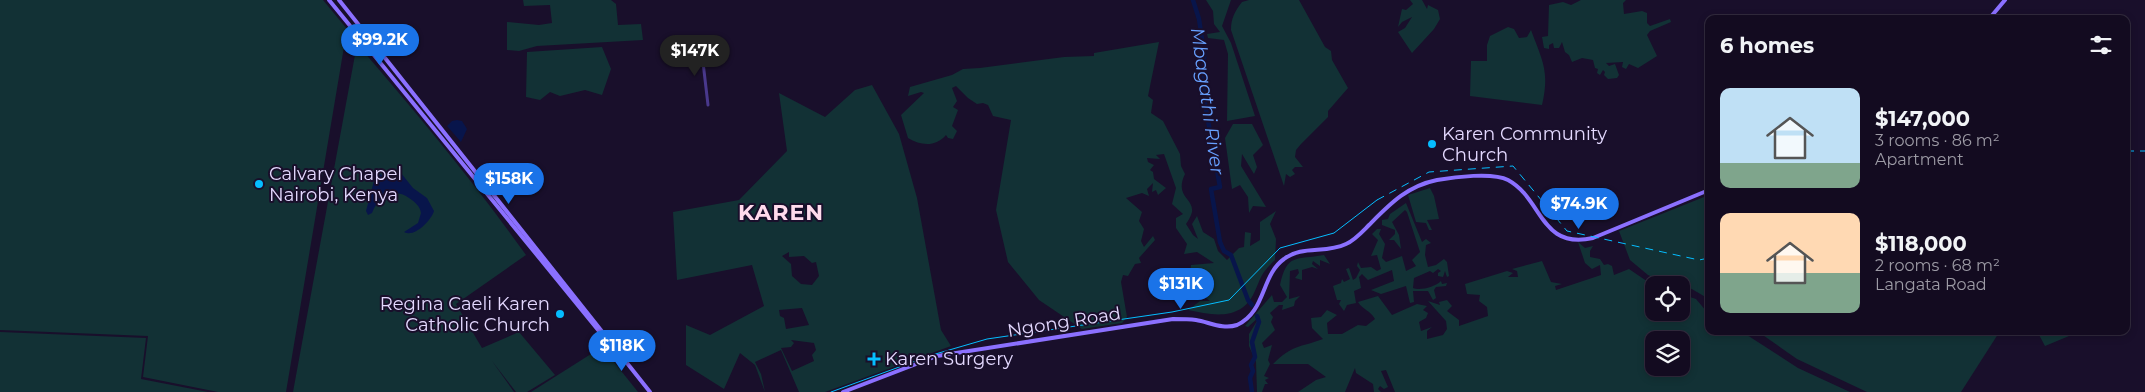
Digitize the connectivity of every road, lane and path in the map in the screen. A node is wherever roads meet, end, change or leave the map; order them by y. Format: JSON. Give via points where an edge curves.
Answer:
{"nodes":[{"id":1,"x":329,"y":0,"type":"edge"},
{"id":2,"x":340,"y":0,"type":"edge"},
{"id":3,"x":2005,"y":0,"type":"edge"},
{"id":4,"x":1992,"y":15,"type":"edge"},
{"id":5,"x":696,"y":41,"type":"dead end"},
{"id":6,"x":383,"y":55,"type":"junction"},
{"id":7,"x":377,"y":60,"type":"junction"},
{"id":8,"x":708,"y":105,"type":"dead end"},
{"id":9,"x":446,"y":135,"type":"junction"},
{"id":10,"x":441,"y":139,"type":"junction"},
{"id":11,"x":1705,"y":192,"type":"edge"},
{"id":12,"x":608,"y":341,"type":"junction"},
{"id":13,"x":650,"y":392,"type":"edge"},
{"id":14,"x":843,"y":392,"type":"edge"}],
"edges":[{"from":1,"to":7,"type":"main road"},
{"from":2,"to":6,"type":"main road"},
{"from":3,"to":4,"type":"main road"},
{"from":5,"to":8,"type":"street","via":[[701,45]]},
{"from":6,"to":7,"type":"main road"},
{"from":6,"to":9,"type":"main road"},
{"from":7,"to":10,"type":"main road"},
{"from":9,"to":10,"type":"main road"},
{"from":9,"to":12,"type":"main road"},
{"from":10,"to":12,"type":"main road"},
{"from":11,"to":14,"type":"main road","name":"Ngong Road","via":[[1593,238],[1574,240],[1550,228],[1520,189],[1508,180],[1495,177],[1437,180],[1400,195],[1348,243],[1297,252],[1284,259],[1276,266],[1254,312],[1236,325],[1173,319],[933,357]]},
{"from":12,"to":13,"type":"main road"}]}
